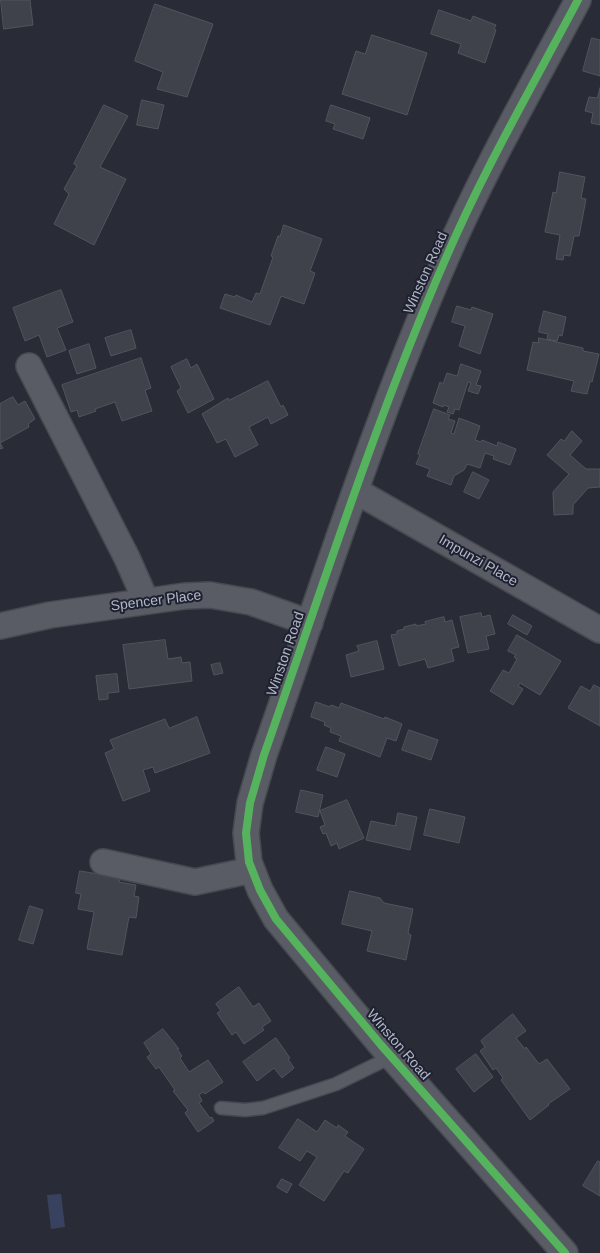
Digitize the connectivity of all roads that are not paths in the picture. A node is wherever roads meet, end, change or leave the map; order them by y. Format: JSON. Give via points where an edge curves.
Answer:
{"nodes":[{"id":1,"x":578,"y":0,"type":"edge"},
{"id":2,"x":29,"y":366,"type":"dead end"},
{"id":3,"x":356,"y":491,"type":"junction"},
{"id":4,"x":146,"y":601,"type":"junction"},
{"id":5,"x":310,"y":623,"type":"junction"},
{"id":6,"x":0,"y":626,"type":"edge"},
{"id":7,"x":600,"y":630,"type":"edge"},
{"id":8,"x":104,"y":862,"type":"dead end"},
{"id":9,"x":252,"y":870,"type":"junction"},
{"id":10,"x":391,"y":1057,"type":"junction"},
{"id":11,"x":220,"y":1108,"type":"dead end"},
{"id":12,"x":565,"y":1253,"type":"edge"}],
"edges":[{"from":1,"to":3,"type":"street","name":"Winston Road","via":[[446,257],[390,394]]},
{"from":2,"to":4,"type":"street"},
{"from":3,"to":5,"type":"street","name":"Winston Road"},
{"from":3,"to":7,"type":"street","name":"Impunzi Place"},
{"from":4,"to":5,"type":"street","name":"Spencer Place","via":[[185,596],[226,597],[251,602]]},
{"from":4,"to":6,"type":"street","name":"Spencer Place"},
{"from":5,"to":9,"type":"street","name":"Winston Road","via":[[250,803],[246,833]]},
{"from":8,"to":9,"type":"street","via":[[195,882]]},
{"from":9,"to":10,"type":"street","name":"Winston Road","via":[[276,919]]},
{"from":10,"to":11,"type":"lane","via":[[336,1084],[263,1108]]},
{"from":10,"to":12,"type":"street","name":"Winston Road"}]}
